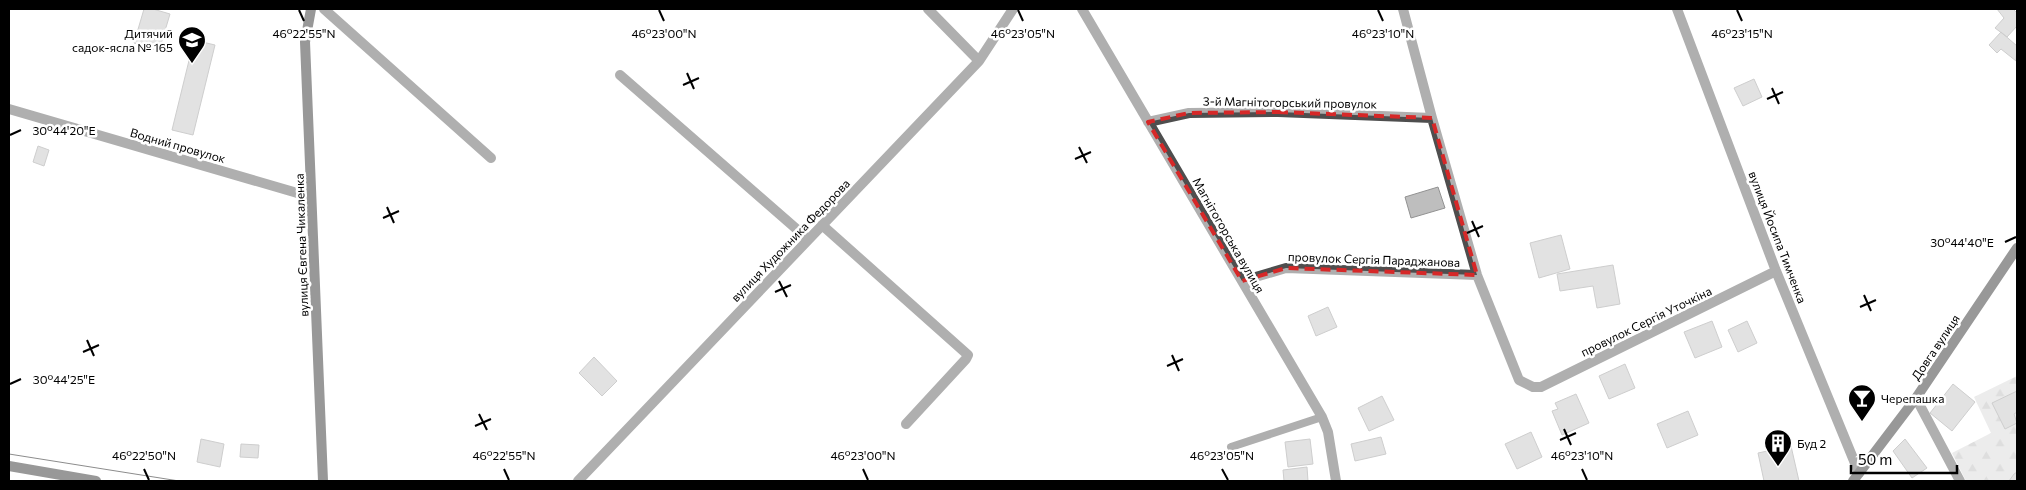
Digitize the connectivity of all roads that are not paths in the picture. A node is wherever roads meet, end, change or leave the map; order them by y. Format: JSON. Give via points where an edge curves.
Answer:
{"nodes":[{"id":1,"x":311,"y":9,"type":"edge"},
{"id":2,"x":324,"y":9,"type":"edge"},
{"id":3,"x":928,"y":9,"type":"edge"},
{"id":4,"x":1013,"y":9,"type":"edge"},
{"id":5,"x":1082,"y":9,"type":"edge"},
{"id":6,"x":1403,"y":9,"type":"edge"},
{"id":7,"x":1677,"y":9,"type":"edge"},
{"id":8,"x":978,"y":61,"type":"junction"},
{"id":9,"x":620,"y":75,"type":"dead end"},
{"id":10,"x":9,"y":109,"type":"edge"},
{"id":11,"x":1432,"y":118,"type":"junction"},
{"id":12,"x":1148,"y":122,"type":"junction"},
{"id":13,"x":491,"y":158,"type":"dead end"},
{"id":14,"x":311,"y":196,"type":"junction"},
{"id":15,"x":822,"y":225,"type":"junction"},
{"id":16,"x":808,"y":239,"type":"junction"},
{"id":17,"x":2017,"y":248,"type":"edge"},
{"id":18,"x":1776,"y":271,"type":"junction"},
{"id":19,"x":1477,"y":275,"type":"junction"},
{"id":20,"x":1242,"y":281,"type":"junction"},
{"id":21,"x":1916,"y":398,"type":"junction"},
{"id":22,"x":1322,"y":417,"type":"junction"},
{"id":23,"x":906,"y":424,"type":"dead end"},
{"id":24,"x":1231,"y":447,"type":"dead end"},
{"id":25,"x":9,"y":466,"type":"edge"},
{"id":26,"x":1856,"y":477,"type":"edge"},
{"id":27,"x":96,"y":481,"type":"edge"},
{"id":28,"x":323,"y":481,"type":"edge"},
{"id":29,"x":578,"y":481,"type":"edge"},
{"id":30,"x":1336,"y":481,"type":"edge"},
{"id":31,"x":1960,"y":481,"type":"edge"}],
"edges":[{"from":1,"to":14,"type":"street","name":"вулиця Євгена Чикаленка","via":[[305,42]]},
{"from":2,"to":13,"type":"street"},
{"from":3,"to":8,"type":"street"},
{"from":4,"to":8,"type":"street","name":"вулиця Художника Федорова"},
{"from":5,"to":12,"type":"street","name":"Магнітогорська вулиця"},
{"from":6,"to":11,"type":"street"},
{"from":7,"to":18,"type":"street","name":"вулиця Йосипа Тимченка"},
{"from":8,"to":15,"type":"street","name":"вулиця Художника Федорова"},
{"from":9,"to":16,"type":"street"},
{"from":10,"to":14,"type":"street","name":"Водний провулок"},
{"from":11,"to":12,"type":"street","name":"3-й Магнітогорський провулок","via":[[1258,112],[1189,113]]},
{"from":11,"to":19,"type":"street"},
{"from":12,"to":20,"type":"street","name":"Магнітогорська вулиця"},
{"from":14,"to":28,"type":"street","name":"вулиця Євгена Чикаленка"},
{"from":15,"to":16,"type":"street","name":"вулиця Художника Федорова"},
{"from":15,"to":23,"type":"street","via":[[968,355]]},
{"from":16,"to":29,"type":"street","name":"вулиця Художника Федорова"},
{"from":17,"to":21,"type":"street","name":"Довга вулиця"},
{"from":18,"to":19,"type":"street","name":"провулок Сергія Уточкіна","via":[[1541,387],[1525,385],[1519,380]]},
{"from":18,"to":26,"type":"street","name":"вулиця Йосипа Тимченка"},
{"from":19,"to":20,"type":"street","name":"провулок Сергія Параджанова","via":[[1286,268]]},
{"from":20,"to":22,"type":"street","name":"Магнітогорська вулиця"},
{"from":21,"to":26,"type":"street","name":"Довга вулиця"},
{"from":21,"to":31,"type":"street"},
{"from":22,"to":24,"type":"lane"},
{"from":22,"to":30,"type":"street","name":"Магнітогорська вулиця","via":[[1328,432]]},
{"from":25,"to":27,"type":"street"}]}
